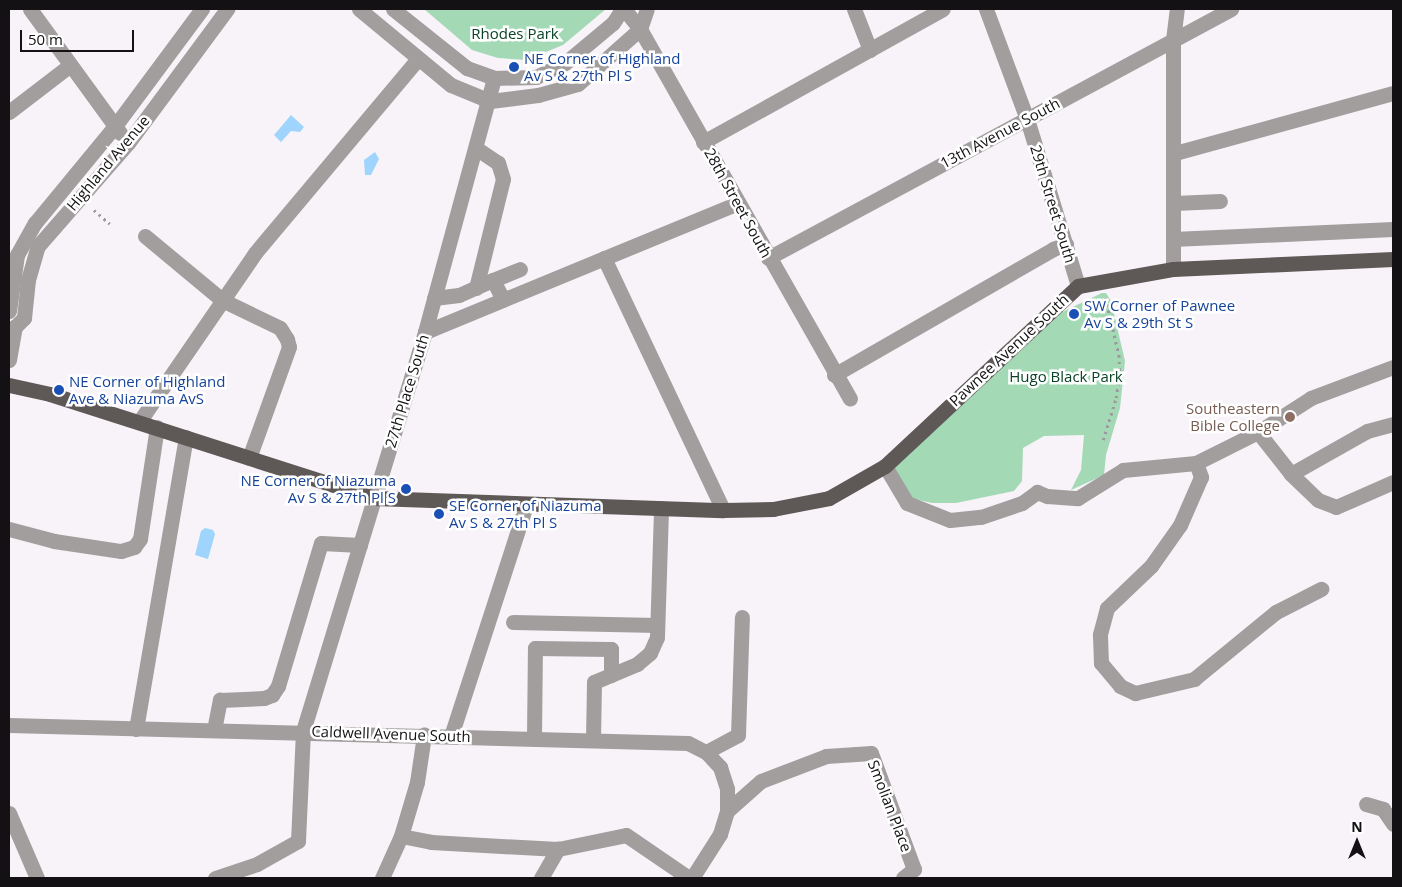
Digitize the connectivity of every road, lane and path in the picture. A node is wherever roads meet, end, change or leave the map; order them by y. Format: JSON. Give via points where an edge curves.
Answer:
{"nodes":[{"id":1,"x":30,"y":9,"type":"edge"},
{"id":2,"x":202,"y":9,"type":"edge"},
{"id":3,"x":227,"y":9,"type":"edge"},
{"id":4,"x":359,"y":9,"type":"edge"},
{"id":5,"x":393,"y":9,"type":"edge"},
{"id":6,"x":623,"y":9,"type":"edge"},
{"id":7,"x":647,"y":9,"type":"edge"},
{"id":8,"x":854,"y":9,"type":"edge"},
{"id":9,"x":943,"y":9,"type":"edge"},
{"id":10,"x":986,"y":9,"type":"edge"},
{"id":11,"x":1177,"y":9,"type":"edge"},
{"id":12,"x":1232,"y":9,"type":"edge"},
{"id":13,"x":640,"y":29,"type":"junction"},
{"id":14,"x":1173,"y":40,"type":"junction"},
{"id":15,"x":870,"y":50,"type":"junction"},
{"id":16,"x":418,"y":59,"type":"junction"},
{"id":17,"x":69,"y":66,"type":"junction"},
{"id":18,"x":494,"y":78,"type":"junction"},
{"id":19,"x":1393,"y":93,"type":"edge"},
{"id":20,"x":490,"y":102,"type":"junction"},
{"id":21,"x":9,"y":112,"type":"edge"},
{"id":22,"x":1027,"y":119,"type":"junction"},
{"id":23,"x":115,"y":126,"type":"junction"},
{"id":24,"x":703,"y":142,"type":"junction"},
{"id":25,"x":128,"y":143,"type":"junction"},
{"id":26,"x":477,"y":149,"type":"junction"},
{"id":27,"x":1174,"y":153,"type":"junction"},
{"id":28,"x":1220,"y":200,"type":"dead end"},
{"id":29,"x":738,"y":203,"type":"junction"},
{"id":30,"x":1174,"y":203,"type":"junction"},
{"id":31,"x":94,"y":210,"type":"dead end"},
{"id":32,"x":110,"y":224,"type":"dead end"},
{"id":33,"x":1393,"y":229,"type":"edge"},
{"id":34,"x":145,"y":236,"type":"dead end"},
{"id":35,"x":1174,"y":239,"type":"junction"},
{"id":36,"x":1066,"y":244,"type":"junction"},
{"id":37,"x":604,"y":258,"type":"junction"},
{"id":38,"x":768,"y":258,"type":"junction"},
{"id":39,"x":1393,"y":260,"type":"edge"},
{"id":40,"x":520,"y":269,"type":"dead end"},
{"id":41,"x":1173,"y":269,"type":"junction"},
{"id":42,"x":493,"y":280,"type":"junction"},
{"id":43,"x":1078,"y":286,"type":"junction"},
{"id":44,"x":476,"y":288,"type":"junction"},
{"id":45,"x":1105,"y":296,"type":"dead end"},
{"id":46,"x":434,"y":298,"type":"junction"},
{"id":47,"x":222,"y":300,"type":"junction"},
{"id":48,"x":503,"y":300,"type":"junction"},
{"id":49,"x":11,"y":318,"type":"edge"},
{"id":50,"x":425,"y":332,"type":"junction"},
{"id":51,"x":9,"y":360,"type":"edge"},
{"id":52,"x":1393,"y":367,"type":"edge"},
{"id":53,"x":834,"y":374,"type":"junction"},
{"id":54,"x":9,"y":385,"type":"edge"},
{"id":55,"x":850,"y":399,"type":"dead end"},
{"id":56,"x":140,"y":422,"type":"junction"},
{"id":57,"x":1393,"y":424,"type":"edge"},
{"id":58,"x":157,"y":428,"type":"junction"},
{"id":59,"x":1258,"y":432,"type":"junction"},
{"id":60,"x":186,"y":437,"type":"junction"},
{"id":61,"x":1103,"y":440,"type":"dead end"},
{"id":62,"x":249,"y":458,"type":"junction"},
{"id":63,"x":885,"y":466,"type":"junction"},
{"id":64,"x":1199,"y":470,"type":"junction"},
{"id":65,"x":1291,"y":474,"type":"junction"},
{"id":66,"x":1393,"y":482,"type":"edge"},
{"id":67,"x":374,"y":498,"type":"junction"},
{"id":68,"x":526,"y":505,"type":"junction"},
{"id":69,"x":661,"y":508,"type":"junction"},
{"id":70,"x":723,"y":510,"type":"junction"},
{"id":71,"x":9,"y":529,"type":"edge"},
{"id":72,"x":360,"y":545,"type":"junction"},
{"id":73,"x":1321,"y":589,"type":"dead end"},
{"id":74,"x":742,"y":617,"type":"dead end"},
{"id":75,"x":513,"y":622,"type":"dead end"},
{"id":76,"x":657,"y":625,"type":"junction"},
{"id":77,"x":611,"y":675,"type":"junction"},
{"id":78,"x":9,"y":725,"type":"edge"},
{"id":79,"x":136,"y":729,"type":"junction"},
{"id":80,"x":214,"y":730,"type":"junction"},
{"id":81,"x":303,"y":731,"type":"junction"},
{"id":82,"x":424,"y":736,"type":"junction"},
{"id":83,"x":451,"y":736,"type":"junction"},
{"id":84,"x":534,"y":738,"type":"junction"},
{"id":85,"x":593,"y":740,"type":"junction"},
{"id":86,"x":706,"y":752,"type":"junction"},
{"id":87,"x":1366,"y":804,"type":"dead end"},
{"id":88,"x":727,"y":811,"type":"junction"},
{"id":89,"x":9,"y":813,"type":"edge"},
{"id":90,"x":1393,"y":824,"type":"edge"},
{"id":91,"x":401,"y":836,"type":"junction"},
{"id":92,"x":558,"y":849,"type":"junction"},
{"id":93,"x":37,"y":878,"type":"edge"},
{"id":94,"x":215,"y":878,"type":"edge"},
{"id":95,"x":382,"y":878,"type":"edge"},
{"id":96,"x":541,"y":878,"type":"edge"},
{"id":97,"x":690,"y":878,"type":"edge"},
{"id":98,"x":903,"y":878,"type":"edge"}],
"edges":[{"from":1,"to":17,"type":"street"},
{"from":2,"to":23,"type":"street","name":"Highland Avenue"},
{"from":3,"to":25,"type":"street","name":"Highland Avenue"},
{"from":4,"to":16,"type":"street"},
{"from":5,"to":18,"type":"street","via":[[467,68]]},
{"from":6,"to":13,"type":"street","name":"28th Street South"},
{"from":6,"to":18,"type":"street","via":[[613,24],[565,63],[536,77]]},
{"from":7,"to":13,"type":"street"},
{"from":8,"to":15,"type":"street"},
{"from":9,"to":15,"type":"street"},
{"from":10,"to":22,"type":"street","name":"29th Street South"},
{"from":11,"to":14,"type":"street"},
{"from":12,"to":14,"type":"street","name":"13th Avenue South"},
{"from":13,"to":20,"type":"street","via":[[578,84],[538,95]]},
{"from":13,"to":24,"type":"street","name":"28th Street South"},
{"from":14,"to":22,"type":"street","name":"13th Avenue South"},
{"from":14,"to":27,"type":"street"},
{"from":15,"to":24,"type":"street"},
{"from":16,"to":20,"type":"street","via":[[451,85]]},
{"from":16,"to":47,"type":"street","via":[[285,216]]},
{"from":17,"to":21,"type":"street"},
{"from":17,"to":23,"type":"street"},
{"from":18,"to":20,"type":"street","name":"27th Place South"},
{"from":19,"to":27,"type":"street"},
{"from":20,"to":26,"type":"street","name":"27th Place South"},
{"from":22,"to":36,"type":"street","name":"29th Street South"},
{"from":22,"to":38,"type":"street","name":"13th Avenue South"},
{"from":23,"to":25,"type":"street"},
{"from":23,"to":49,"type":"street","name":"Highland Avenue","via":[[36,222],[17,255]]},
{"from":24,"to":29,"type":"street","name":"28th Street South"},
{"from":25,"to":49,"type":"street","name":"Highland Avenue","via":[[38,246],[28,280],[24,318]]},
{"from":26,"to":44,"type":"street","via":[[498,162],[502,179]]},
{"from":26,"to":46,"type":"street","name":"27th Place South"},
{"from":27,"to":30,"type":"street"},
{"from":28,"to":30,"type":"street"},
{"from":29,"to":37,"type":"street"},
{"from":29,"to":38,"type":"street","name":"28th Street South"},
{"from":30,"to":35,"type":"street"},
{"from":31,"to":32,"type":"path"},
{"from":33,"to":35,"type":"street"},
{"from":34,"to":47,"type":"street"},
{"from":35,"to":41,"type":"street"},
{"from":36,"to":43,"type":"street","name":"29th Street South"},
{"from":36,"to":53,"type":"street"},
{"from":37,"to":48,"type":"street"},
{"from":37,"to":70,"type":"street"},
{"from":38,"to":53,"type":"street","name":"28th Street South"},
{"from":39,"to":41,"type":"main road","name":"Pawnee Avenue South"},
{"from":40,"to":42,"type":"street"},
{"from":41,"to":43,"type":"main road","name":"Pawnee Avenue South"},
{"from":42,"to":44,"type":"street"},
{"from":42,"to":48,"type":"street"},
{"from":43,"to":63,"type":"main road","name":"Pawnee Avenue South"},
{"from":44,"to":46,"type":"street","via":[[460,295]]},
{"from":45,"to":61,"type":"path","via":[[1119,357],[1119,377]]},
{"from":46,"to":50,"type":"street","name":"27th Place South"},
{"from":47,"to":56,"type":"street"},
{"from":47,"to":62,"type":"street","via":[[280,328],[289,347]]},
{"from":48,"to":50,"type":"street"},
{"from":49,"to":51,"type":"street","name":"Highland Avenue"},
{"from":50,"to":67,"type":"street","name":"27th Place South"},
{"from":52,"to":59,"type":"street","via":[[1310,398]]},
{"from":53,"to":55,"type":"street","name":"28th Street South"},
{"from":54,"to":56,"type":"main road","name":"Pawnee Avenue South"},
{"from":56,"to":58,"type":"main road","name":"Pawnee Avenue South"},
{"from":57,"to":65,"type":"street","via":[[1367,430]]},
{"from":58,"to":60,"type":"main road","name":"Pawnee Avenue South"},
{"from":58,"to":71,"type":"street","via":[[140,539],[134,547],[121,551],[54,541]]},
{"from":59,"to":64,"type":"street"},
{"from":59,"to":65,"type":"street"},
{"from":60,"to":62,"type":"main road","name":"Pawnee Avenue South"},
{"from":60,"to":79,"type":"street"},
{"from":62,"to":67,"type":"main road","name":"Pawnee Avenue South"},
{"from":63,"to":64,"type":"street","via":[[906,503],[950,520],[981,517],[1022,503],[1037,492],[1047,496],[1078,498],[1122,470]]},
{"from":63,"to":70,"type":"main road","name":"Pawnee Avenue South","via":[[829,498],[773,509]]},
{"from":64,"to":73,"type":"street","via":[[1180,526],[1150,566],[1107,608],[1100,635],[1101,663],[1120,686],[1136,693],[1194,679],[1276,612]]},
{"from":65,"to":66,"type":"street","via":[[1318,500],[1336,507]]},
{"from":67,"to":68,"type":"main road","name":"Pawnee Avenue South"},
{"from":67,"to":72,"type":"street","name":"27th Place South"},
{"from":68,"to":69,"type":"main road","name":"Pawnee Avenue South"},
{"from":68,"to":83,"type":"street"},
{"from":69,"to":70,"type":"main road","name":"Pawnee Avenue South"},
{"from":69,"to":76,"type":"street"},
{"from":72,"to":80,"type":"street","via":[[321,543],[278,686],[272,695],[264,698],[220,700]]},
{"from":72,"to":81,"type":"street","name":"27th Place South"},
{"from":74,"to":86,"type":"street","via":[[738,735]]},
{"from":75,"to":76,"type":"street"},
{"from":76,"to":77,"type":"street","via":[[657,637],[650,653],[638,664]]},
{"from":77,"to":84,"type":"street","via":[[610,649],[535,648]]},
{"from":77,"to":85,"type":"street","via":[[594,682]]},
{"from":78,"to":79,"type":"street","name":"Caldwell Avenue South"},
{"from":79,"to":80,"type":"street","name":"Caldwell Avenue South"},
{"from":80,"to":81,"type":"street","name":"Caldwell Avenue South"},
{"from":81,"to":82,"type":"street","name":"Caldwell Avenue South"},
{"from":81,"to":94,"type":"street","name":"27th Place South","via":[[298,841],[257,864]]},
{"from":82,"to":83,"type":"street","name":"Caldwell Avenue South"},
{"from":82,"to":91,"type":"street","via":[[417,782]]},
{"from":83,"to":84,"type":"street","name":"Caldwell Avenue South"},
{"from":84,"to":85,"type":"street","name":"Caldwell Avenue South"},
{"from":85,"to":86,"type":"street","name":"Caldwell Avenue South","via":[[688,743]]},
{"from":86,"to":88,"type":"street","via":[[722,774],[727,789]]},
{"from":87,"to":90,"type":"street","via":[[1383,809]]},
{"from":88,"to":97,"type":"street","via":[[720,834]]},
{"from":88,"to":98,"type":"street","name":"Smolian Place","via":[[761,780],[788,768],[826,756],[871,753],[914,869]]},
{"from":89,"to":93,"type":"street"},
{"from":91,"to":92,"type":"street","via":[[432,842]]},
{"from":91,"to":95,"type":"street"},
{"from":92,"to":96,"type":"street"},
{"from":92,"to":97,"type":"street","via":[[626,835]]}]}
